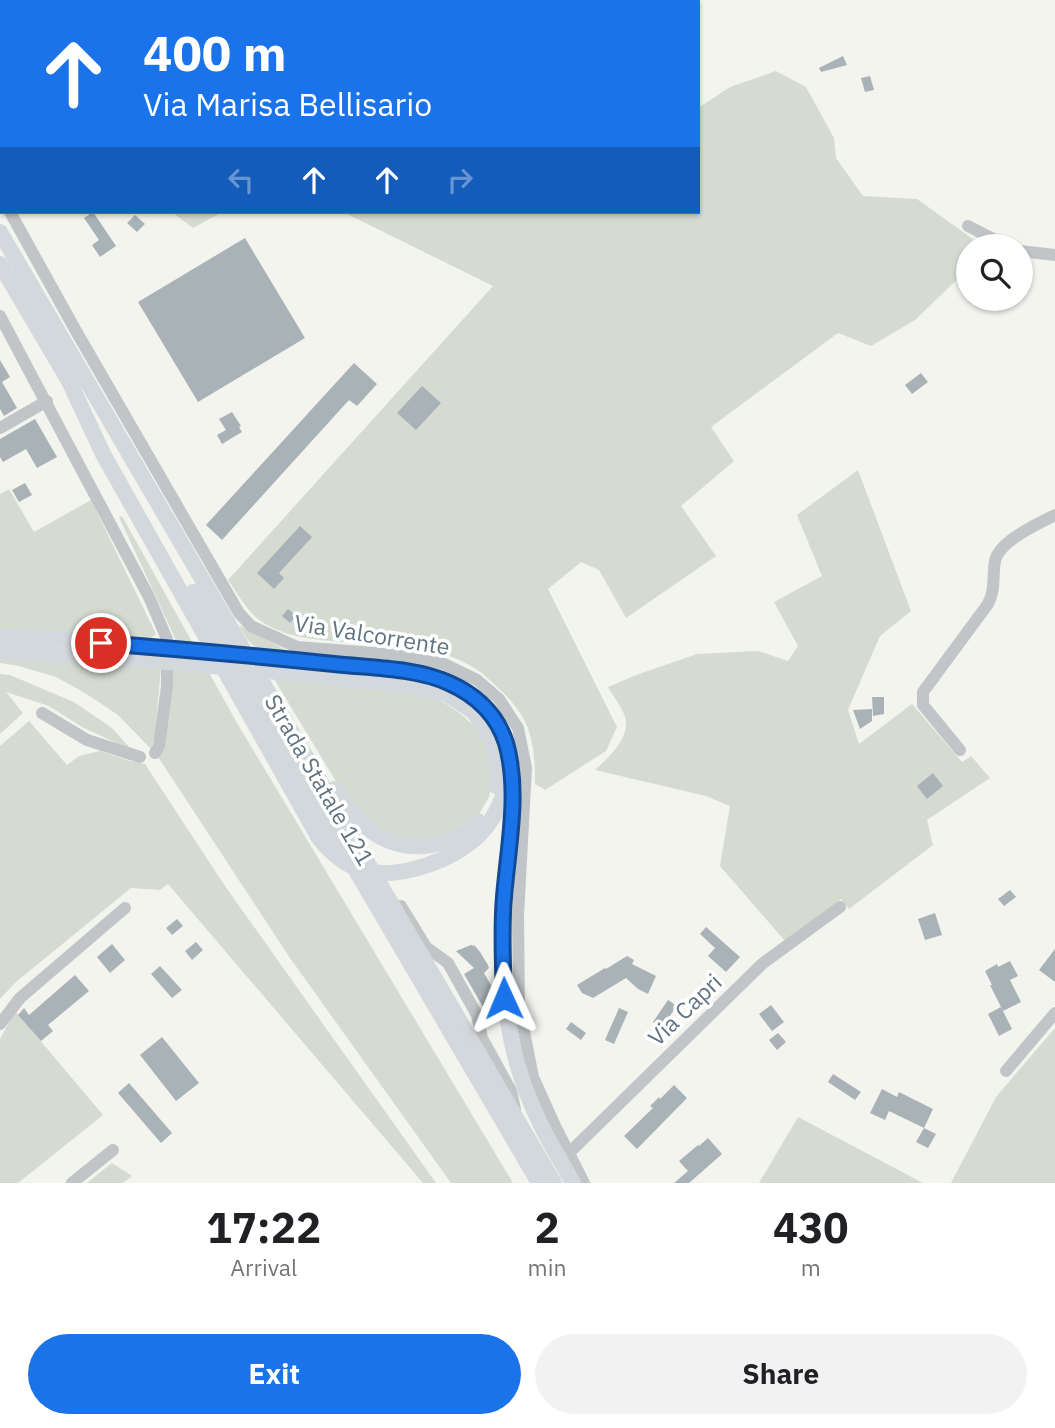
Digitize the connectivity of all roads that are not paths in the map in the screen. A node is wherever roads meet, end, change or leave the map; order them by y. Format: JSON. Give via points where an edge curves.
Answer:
{"nodes":[{"id":1,"x":11,"y":214,"type":"edge"},
{"id":2,"x":968,"y":226,"type":"dead end"},
{"id":3,"x":0,"y":233,"type":"edge"},
{"id":4,"x":984,"y":234,"type":"edge"},
{"id":5,"x":1033,"y":252,"type":"edge"},
{"id":6,"x":1055,"y":255,"type":"edge"},
{"id":7,"x":0,"y":264,"type":"edge"},
{"id":8,"x":0,"y":316,"type":"edge"},
{"id":9,"x":69,"y":381,"type":"junction"},
{"id":10,"x":47,"y":401,"type":"junction"},
{"id":11,"x":0,"y":428,"type":"edge"},
{"id":12,"x":1055,"y":515,"type":"edge"},
{"id":13,"x":0,"y":637,"type":"edge"},
{"id":14,"x":242,"y":647,"type":"junction"},
{"id":15,"x":0,"y":651,"type":"edge"},
{"id":16,"x":147,"y":654,"type":"junction"},
{"id":17,"x":42,"y":713,"type":"dead end"},
{"id":18,"x":960,"y":750,"type":"dead end"},
{"id":19,"x":155,"y":753,"type":"dead end"},
{"id":20,"x":140,"y":757,"type":"dead end"},
{"id":21,"x":510,"y":763,"type":"junction"},
{"id":22,"x":840,"y":907,"type":"dead end"},
{"id":23,"x":125,"y":908,"type":"dead end"},
{"id":24,"x":1055,"y":1013,"type":"edge"},
{"id":25,"x":0,"y":1024,"type":"edge"},
{"id":26,"x":1006,"y":1071,"type":"dead end"},
{"id":27,"x":113,"y":1150,"type":"dead end"},
{"id":28,"x":569,"y":1153,"type":"junction"},
{"id":29,"x":72,"y":1183,"type":"edge"},
{"id":30,"x":539,"y":1183,"type":"edge"},
{"id":31,"x":554,"y":1183,"type":"edge"},
{"id":32,"x":573,"y":1183,"type":"edge"},
{"id":33,"x":584,"y":1183,"type":"edge"}],
"edges":[{"from":1,"to":28,"type":"street","name":"Via Valcorrente","via":[[239,613],[251,626],[297,648],[388,654],[444,664],[477,680],[499,699],[518,728],[526,768],[518,916],[519,1006],[533,1077]]},
{"from":2,"to":4,"type":"street"},
{"from":3,"to":14,"type":"main road","name":"Strada Statale 121"},
{"from":5,"to":6,"type":"street"},
{"from":7,"to":9,"type":"main road","name":"Strada Statale 121"},
{"from":8,"to":10,"type":"street"},
{"from":9,"to":21,"type":"main road","via":[[103,454],[327,849],[373,873],[431,863],[479,835],[498,809]]},
{"from":9,"to":30,"type":"main road","name":"Strada Statale 121"},
{"from":10,"to":11,"type":"street"},
{"from":10,"to":19,"type":"street","via":[[167,639],[167,687]]},
{"from":12,"to":18,"type":"street","via":[[997,554],[994,593],[923,692],[923,705]]},
{"from":13,"to":16,"type":"main road"},
{"from":14,"to":16,"type":"main road","via":[[271,681],[334,788],[373,832],[405,846],[426,847],[467,832],[484,816],[495,796],[498,768],[490,738],[474,712],[447,694],[415,687],[268,671]]},
{"from":14,"to":31,"type":"main road","name":"Strada Statale 121"},
{"from":15,"to":16,"type":"main road"},
{"from":16,"to":21,"type":"main road","via":[[259,657],[430,676],[469,694],[491,713]]},
{"from":17,"to":20,"type":"street","via":[[87,740]]},
{"from":21,"to":32,"type":"main road","via":[[512,803],[502,943],[507,1026],[525,1089]]},
{"from":22,"to":28,"type":"street","name":"Via Capri","via":[[762,964]]},
{"from":23,"to":25,"type":"street","via":[[20,998]]},
{"from":24,"to":26,"type":"street"},
{"from":27,"to":29,"type":"street"},
{"from":28,"to":33,"type":"street","name":"Via Valcorrente"}]}
